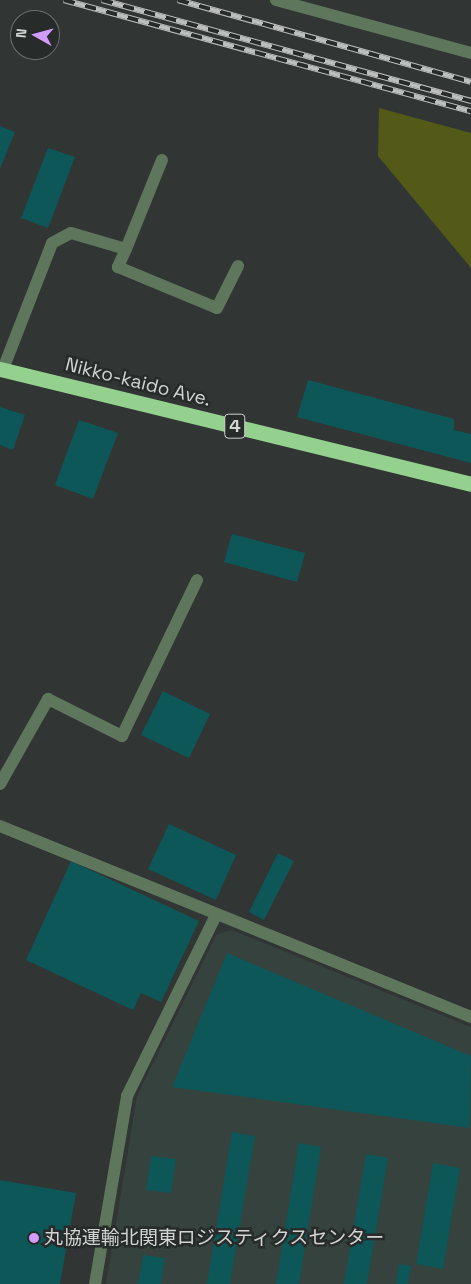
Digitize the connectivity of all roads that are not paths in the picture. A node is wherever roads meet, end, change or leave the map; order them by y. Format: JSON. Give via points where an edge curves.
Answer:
{"nodes":[{"id":1,"x":276,"y":0,"type":"edge"},
{"id":2,"x":471,"y":53,"type":"edge"},
{"id":3,"x":162,"y":160,"type":"dead end"},
{"id":4,"x":126,"y":249,"type":"junction"},
{"id":5,"x":238,"y":266,"type":"dead end"},
{"id":6,"x":2,"y":369,"type":"edge"},
{"id":7,"x":471,"y":484,"type":"edge"},
{"id":8,"x":197,"y":580,"type":"dead end"},
{"id":9,"x":0,"y":784,"type":"edge"},
{"id":10,"x":0,"y":826,"type":"edge"},
{"id":11,"x":216,"y":915,"type":"junction"},
{"id":12,"x":471,"y":1017,"type":"edge"},
{"id":13,"x":95,"y":1284,"type":"edge"}],
"edges":[{"from":1,"to":2,"type":"street"},
{"from":3,"to":4,"type":"street"},
{"from":4,"to":5,"type":"street","via":[[118,267],[217,308]]},
{"from":4,"to":6,"type":"street","via":[[71,233],[52,242]]},
{"from":6,"to":7,"type":"highway","name":"Nikko-kaido Ave.","number":"4"},
{"from":8,"to":9,"type":"street","via":[[122,736],[48,699]]},
{"from":10,"to":11,"type":"street"},
{"from":11,"to":12,"type":"street"},
{"from":11,"to":13,"type":"street","via":[[127,1096]]}]}
